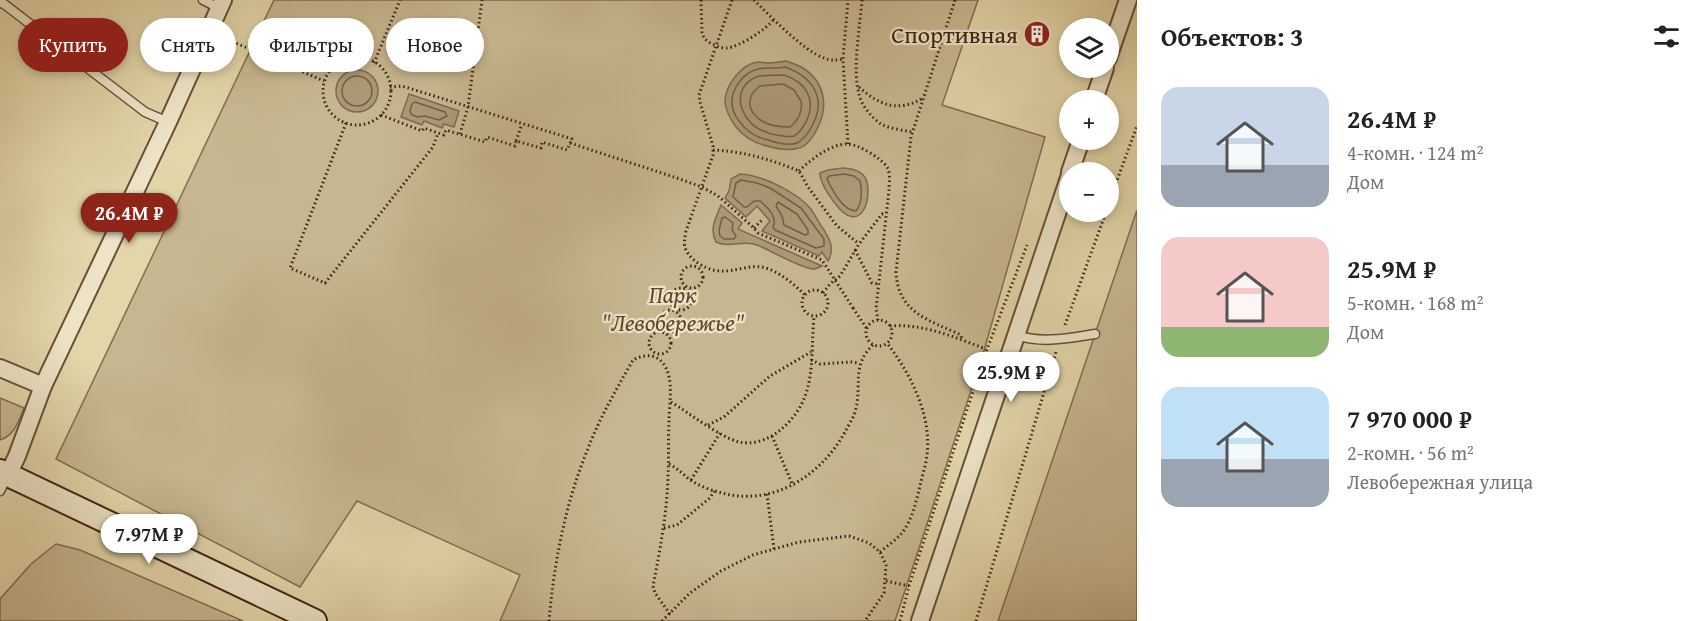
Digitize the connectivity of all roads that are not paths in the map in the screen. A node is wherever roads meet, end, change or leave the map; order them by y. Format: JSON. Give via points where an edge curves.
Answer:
{"nodes":[{"id":1,"x":202,"y":0,"type":"edge"},
{"id":2,"x":1128,"y":0,"type":"edge"},
{"id":3,"x":0,"y":3,"type":"edge"},
{"id":4,"x":221,"y":4,"type":"edge"},
{"id":5,"x":1119,"y":26,"type":"edge"},
{"id":6,"x":168,"y":122,"type":"junction"},
{"id":7,"x":1059,"y":207,"type":"edge"},
{"id":8,"x":1095,"y":334,"type":"dead end"},
{"id":9,"x":1016,"y":335,"type":"junction"},
{"id":10,"x":0,"y":368,"type":"edge"},
{"id":11,"x":43,"y":386,"type":"junction"},
{"id":12,"x":3,"y":479,"type":"edge"},
{"id":13,"x":315,"y":621,"type":"edge"},
{"id":14,"x":920,"y":621,"type":"edge"}],
"edges":[{"from":1,"to":4,"type":"lane"},
{"from":2,"to":5,"type":"street"},
{"from":3,"to":6,"type":"lane","via":[[145,112]]},
{"from":4,"to":6,"type":"street"},
{"from":6,"to":11,"type":"street"},
{"from":7,"to":9,"type":"street"},
{"from":8,"to":9,"type":"lane","via":[[1059,340]]},
{"from":9,"to":14,"type":"street"},
{"from":10,"to":11,"type":"street"},
{"from":11,"to":12,"type":"street","via":[[17,456]]},
{"from":12,"to":13,"type":"main road"}]}
